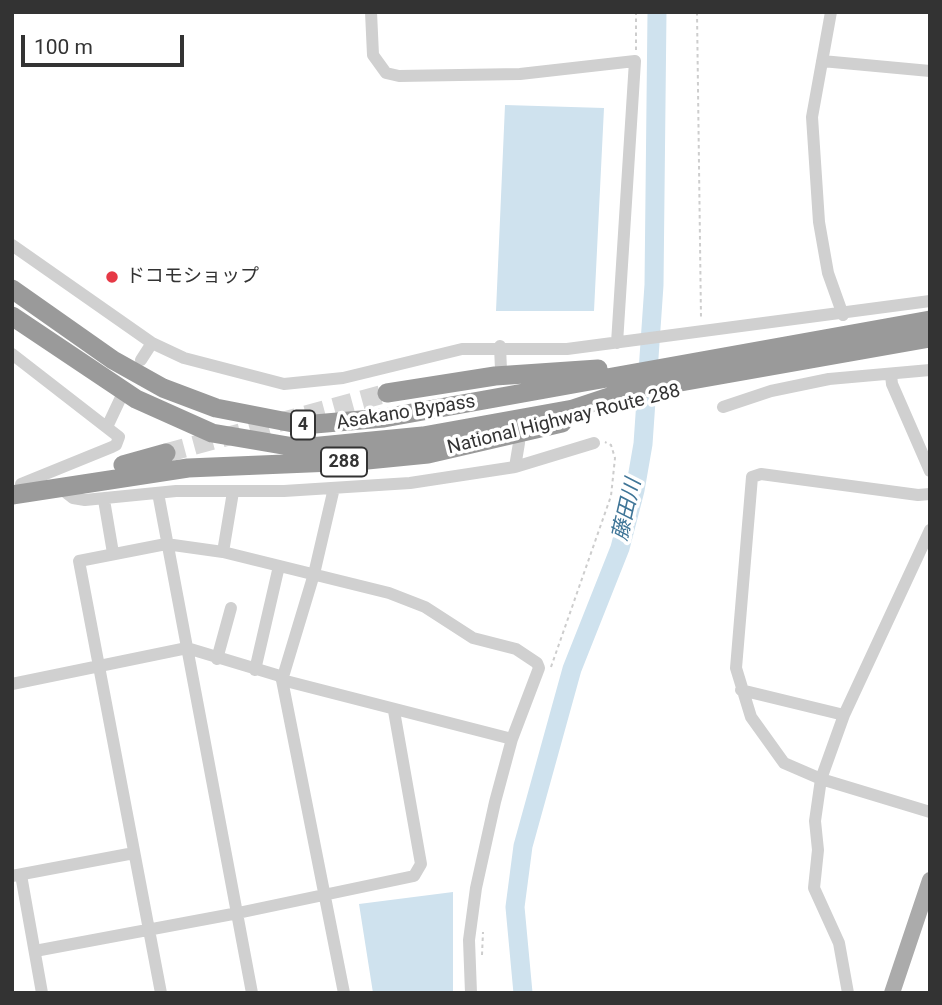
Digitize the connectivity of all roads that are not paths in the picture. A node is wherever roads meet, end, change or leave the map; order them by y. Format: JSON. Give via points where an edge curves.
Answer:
{"nodes":[{"id":1,"x":372,"y":12,"type":"edge"},
{"id":2,"x":831,"y":12,"type":"edge"},
{"id":3,"x":822,"y":61,"type":"junction"},
{"id":4,"x":930,"y":71,"type":"edge"},
{"id":5,"x":12,"y":245,"type":"edge"},
{"id":6,"x":12,"y":289,"type":"edge"},
{"id":7,"x":930,"y":301,"type":"edge"},
{"id":8,"x":843,"y":315,"type":"junction"},
{"id":9,"x":12,"y":316,"type":"edge"},
{"id":10,"x":930,"y":320,"type":"edge"},
{"id":11,"x":930,"y":338,"type":"edge"},
{"id":12,"x":152,"y":342,"type":"junction"},
{"id":13,"x":621,"y":342,"type":"junction"},
{"id":14,"x":500,"y":346,"type":"junction"},
{"id":15,"x":12,"y":354,"type":"edge"},
{"id":16,"x":141,"y":360,"type":"dead end"},
{"id":17,"x":742,"y":362,"type":"junction"},
{"id":18,"x":502,"y":370,"type":"dead end"},
{"id":19,"x":930,"y":370,"type":"edge"},
{"id":20,"x":683,"y":373,"type":"junction"},
{"id":21,"x":891,"y":375,"type":"junction"},
{"id":22,"x":624,"y":384,"type":"junction"},
{"id":23,"x":123,"y":393,"type":"dead end"},
{"id":24,"x":387,"y":393,"type":"tunnel mouth"},
{"id":25,"x":723,"y":407,"type":"dead end"},
{"id":26,"x":107,"y":427,"type":"junction"},
{"id":27,"x":519,"y":443,"type":"dead end"},
{"id":28,"x":594,"y":443,"type":"road end"},
{"id":29,"x":166,"y":453,"type":"tunnel mouth"},
{"id":30,"x":515,"y":467,"type":"junction"},
{"id":31,"x":930,"y":471,"type":"edge"},
{"id":32,"x":59,"y":487,"type":"junction"},
{"id":33,"x":15,"y":488,"type":"edge"},
{"id":34,"x":334,"y":488,"type":"junction"},
{"id":35,"x":233,"y":492,"type":"junction"},
{"id":36,"x":158,"y":493,"type":"junction"},
{"id":37,"x":930,"y":494,"type":"edge"},
{"id":38,"x":104,"y":500,"type":"junction"},
{"id":39,"x":930,"y":530,"type":"edge"},
{"id":40,"x":166,"y":544,"type":"junction"},
{"id":41,"x":223,"y":552,"type":"junction"},
{"id":42,"x":113,"y":553,"type":"junction"},
{"id":43,"x":279,"y":566,"type":"junction"},
{"id":44,"x":314,"y":574,"type":"junction"},
{"id":45,"x":231,"y":608,"type":"dead end"},
{"id":46,"x":187,"y":648,"type":"junction"},
{"id":47,"x":217,"y":659,"type":"junction"},
{"id":48,"x":97,"y":665,"type":"junction"},
{"id":49,"x":256,"y":670,"type":"junction"},
{"id":50,"x":282,"y":680,"type":"junction"},
{"id":51,"x":12,"y":684,"type":"edge"},
{"id":52,"x":741,"y":690,"type":"junction"},
{"id":53,"x":394,"y":711,"type":"junction"},
{"id":54,"x":844,"y":715,"type":"junction"},
{"id":55,"x":512,"y":739,"type":"junction"},
{"id":56,"x":821,"y":779,"type":"junction"},
{"id":57,"x":930,"y":812,"type":"edge"},
{"id":58,"x":134,"y":853,"type":"junction"},
{"id":59,"x":16,"y":876,"type":"edge"},
{"id":60,"x":930,"y":880,"type":"edge"},
{"id":61,"x":326,"y":895,"type":"junction"},
{"id":62,"x":238,"y":914,"type":"junction"},
{"id":63,"x":149,"y":929,"type":"junction"},
{"id":64,"x":35,"y":951,"type":"junction"},
{"id":65,"x":42,"y":993,"type":"edge"},
{"id":66,"x":160,"y":993,"type":"edge"},
{"id":67,"x":252,"y":993,"type":"edge"},
{"id":68,"x":344,"y":993,"type":"edge"},
{"id":69,"x":471,"y":993,"type":"edge"},
{"id":70,"x":848,"y":993,"type":"edge"},
{"id":71,"x":892,"y":993,"type":"edge"}],
"edges":[{"from":1,"to":13,"type":"street","via":[[373,55],[386,73],[398,76],[520,74],[635,61]]},
{"from":2,"to":3,"type":"street"},
{"from":3,"to":4,"type":"street"},
{"from":3,"to":8,"type":"street","via":[[812,117],[819,222],[828,273]]},
{"from":5,"to":12,"type":"street"},
{"from":6,"to":22,"type":"highway","name":"Asakano Bypass","number":"4","via":[[113,360],[163,388],[270,421],[327,425]]},
{"from":7,"to":8,"type":"street"},
{"from":8,"to":13,"type":"street"},
{"from":9,"to":22,"type":"highway","name":"Asakano Bypass","number":"4","via":[[136,399],[212,433],[288,446],[422,436],[573,409]]},
{"from":10,"to":17,"type":"highway"},
{"from":11,"to":17,"type":"highway"},
{"from":12,"to":14,"type":"street","via":[[217,368],[300,384],[343,378],[438,353]]},
{"from":12,"to":16,"type":"street"},
{"from":13,"to":14,"type":"street","via":[[567,349]]},
{"from":14,"to":18,"type":"street"},
{"from":15,"to":26,"type":"street"},
{"from":17,"to":20,"type":"highway","name":"National Highway Route 288","number":"288"},
{"from":17,"to":20,"type":"highway","name":"National Highway Route 288","number":"288"},
{"from":19,"to":21,"type":"street"},
{"from":20,"to":22,"type":"highway","name":"National Highway Route 288","number":"288"},
{"from":20,"to":22,"type":"highway","name":"National Highway Route 288","number":"288"},
{"from":21,"to":25,"type":"street","via":[[829,379]]},
{"from":21,"to":31,"type":"street"},
{"from":22,"to":24,"type":"highway","name":"National Highway Route 288","number":"288","via":[[495,376]]},
{"from":22,"to":32,"type":"highway","name":"National Highway Route 288","number":"288","via":[[590,417],[428,454],[188,468]]},
{"from":23,"to":26,"type":"street"},
{"from":26,"to":33,"type":"street","via":[[118,434],[116,445]]},
{"from":27,"to":30,"type":"street"},
{"from":28,"to":30,"type":"street"},
{"from":29,"to":33,"type":"highway"},
{"from":30,"to":34,"type":"street","via":[[448,479]]},
{"from":32,"to":33,"type":"highway","name":"National Highway Route 288","number":"288"},
{"from":32,"to":38,"type":"street","via":[[73,498]]},
{"from":34,"to":35,"type":"street"},
{"from":34,"to":44,"type":"street"},
{"from":35,"to":36,"type":"street"},
{"from":35,"to":41,"type":"street"},
{"from":36,"to":38,"type":"street"},
{"from":36,"to":40,"type":"street"},
{"from":37,"to":52,"type":"street","via":[[761,474],[752,477],[737,642]]},
{"from":38,"to":42,"type":"street"},
{"from":39,"to":54,"type":"street"},
{"from":40,"to":41,"type":"street"},
{"from":40,"to":42,"type":"street"},
{"from":40,"to":46,"type":"street"},
{"from":41,"to":43,"type":"street"},
{"from":42,"to":48,"type":"street","via":[[79,561]]},
{"from":43,"to":44,"type":"street"},
{"from":43,"to":49,"type":"street"},
{"from":44,"to":50,"type":"street"},
{"from":44,"to":55,"type":"street","via":[[406,599],[473,638],[525,653],[539,668]]},
{"from":45,"to":47,"type":"street"},
{"from":46,"to":47,"type":"street"},
{"from":46,"to":48,"type":"street"},
{"from":46,"to":62,"type":"street"},
{"from":47,"to":49,"type":"street"},
{"from":48,"to":51,"type":"street"},
{"from":48,"to":58,"type":"street"},
{"from":49,"to":50,"type":"street"},
{"from":50,"to":53,"type":"street"},
{"from":50,"to":61,"type":"street"},
{"from":52,"to":54,"type":"street"},
{"from":52,"to":56,"type":"street","via":[[751,718],[785,763]]},
{"from":53,"to":55,"type":"street"},
{"from":53,"to":61,"type":"street","via":[[421,864],[414,876]]},
{"from":54,"to":56,"type":"street"},
{"from":55,"to":69,"type":"street","via":[[476,888],[469,940]]},
{"from":56,"to":57,"type":"street"},
{"from":56,"to":70,"type":"street","via":[[814,888],[839,943]]},
{"from":58,"to":59,"type":"street"},
{"from":58,"to":63,"type":"street"},
{"from":59,"to":64,"type":"street"},
{"from":60,"to":71,"type":"main road"},
{"from":61,"to":62,"type":"street"},
{"from":61,"to":68,"type":"street"},
{"from":62,"to":63,"type":"street"},
{"from":62,"to":67,"type":"street"},
{"from":63,"to":64,"type":"street"},
{"from":63,"to":66,"type":"street"},
{"from":64,"to":65,"type":"street"}]}
